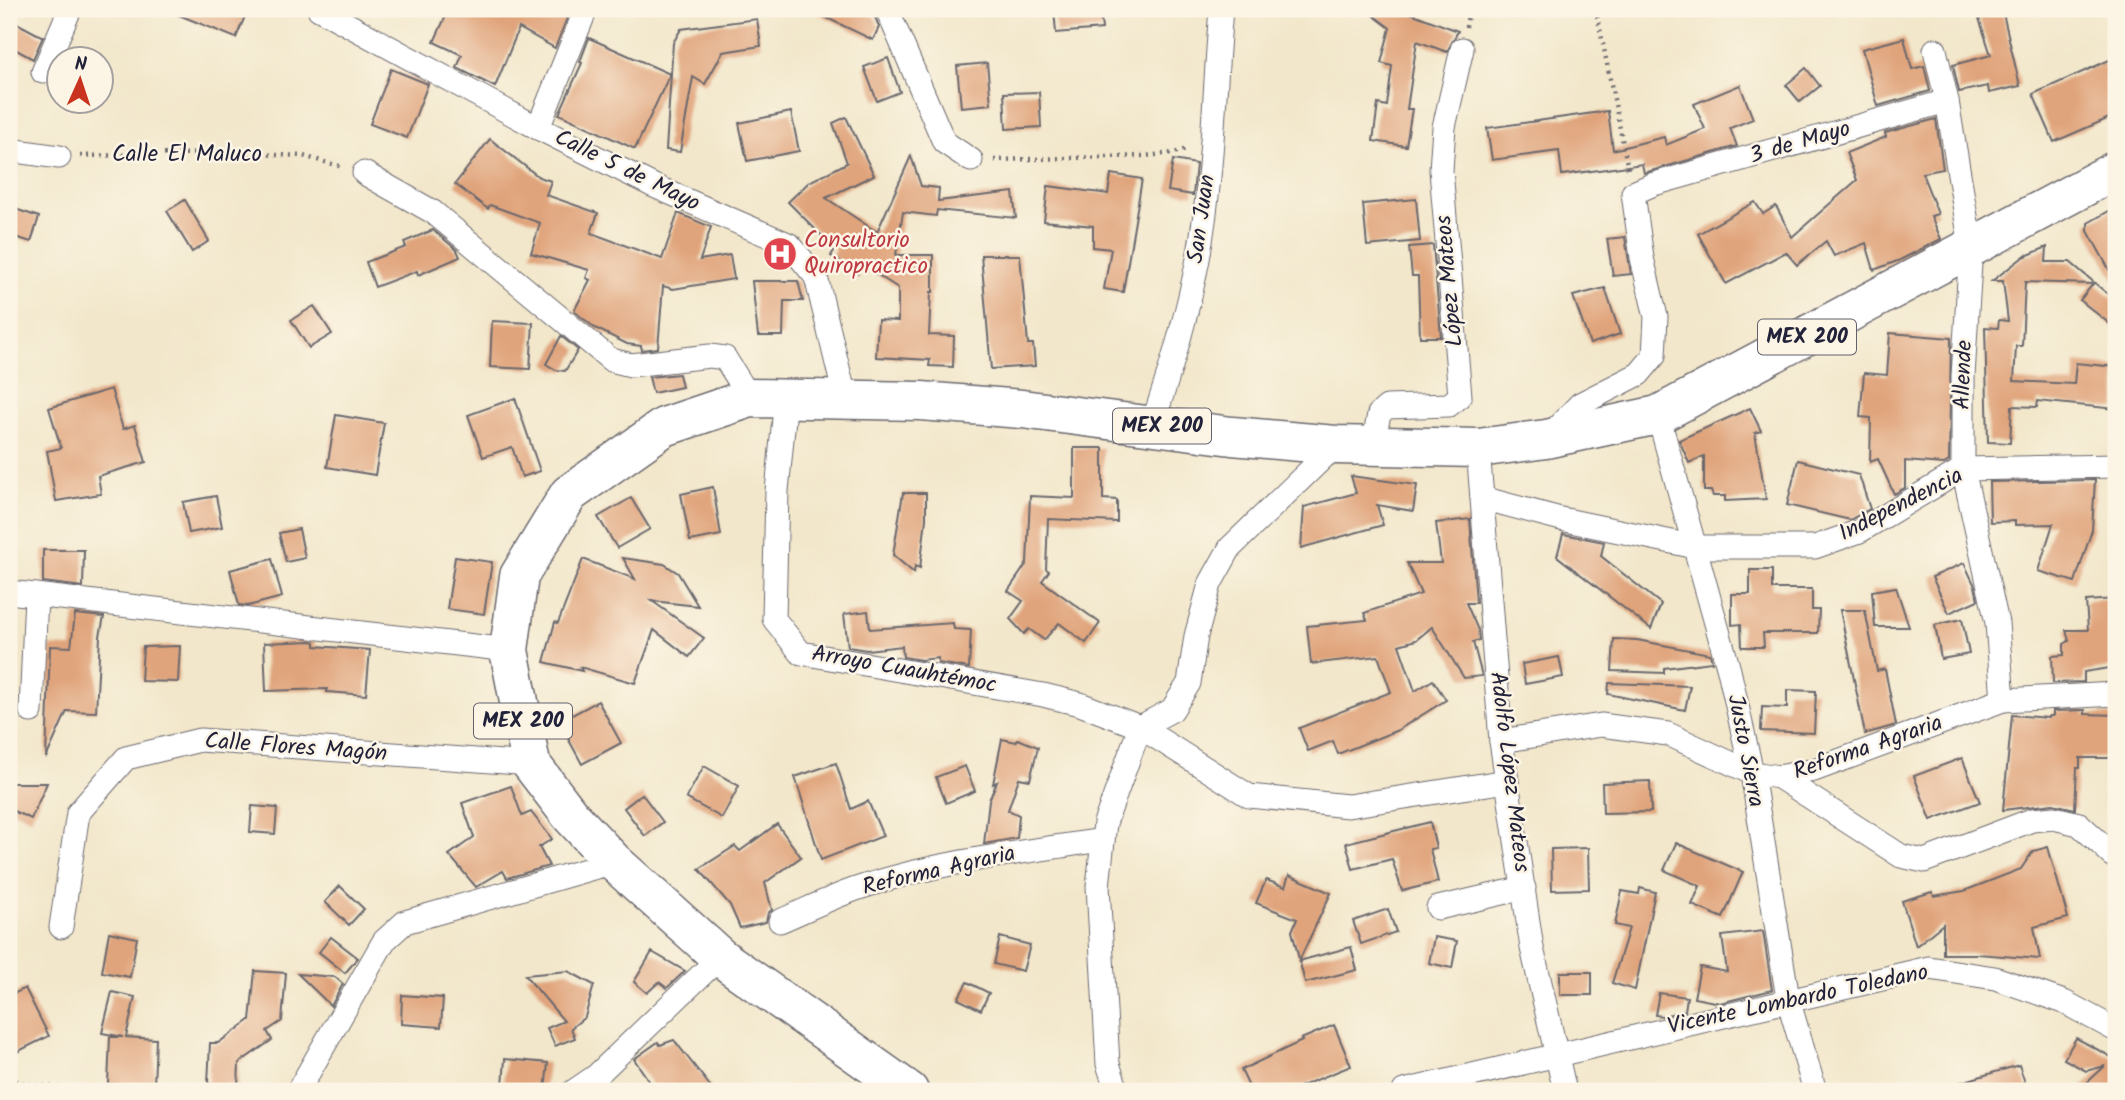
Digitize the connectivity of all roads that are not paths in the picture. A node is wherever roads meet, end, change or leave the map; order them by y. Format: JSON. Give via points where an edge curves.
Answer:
{"nodes":[{"id":1,"x":70,"y":9,"type":"edge"},
{"id":2,"x":319,"y":9,"type":"edge"},
{"id":3,"x":364,"y":9,"type":"edge"},
{"id":4,"x":586,"y":9,"type":"edge"},
{"id":5,"x":887,"y":9,"type":"edge"},
{"id":6,"x":1221,"y":9,"type":"edge"},
{"id":7,"x":362,"y":33,"type":"junction"},
{"id":8,"x":1462,"y":49,"type":"dead end"},
{"id":9,"x":1935,"y":50,"type":"dead end"},
{"id":10,"x":43,"y":72,"type":"dead end"},
{"id":11,"x":1947,"y":101,"type":"junction"},
{"id":12,"x":538,"y":128,"type":"junction"},
{"id":13,"x":9,"y":150,"type":"edge"},
{"id":14,"x":59,"y":157,"type":"road end"},
{"id":15,"x":971,"y":160,"type":"road end"},
{"id":16,"x":2116,"y":170,"type":"edge"},
{"id":17,"x":364,"y":173,"type":"road end"},
{"id":18,"x":1971,"y":247,"type":"junction"},
{"id":19,"x":768,"y":398,"type":"junction"},
{"id":20,"x":846,"y":401,"type":"junction"},
{"id":21,"x":1658,"y":415,"type":"junction"},
{"id":22,"x":1152,"y":425,"type":"junction"},
{"id":23,"x":1546,"y":439,"type":"junction"},
{"id":24,"x":1336,"y":445,"type":"junction"},
{"id":25,"x":1373,"y":446,"type":"junction"},
{"id":26,"x":1478,"y":449,"type":"junction"},
{"id":27,"x":2116,"y":466,"type":"edge"},
{"id":28,"x":1963,"y":469,"type":"junction"},
{"id":29,"x":1482,"y":498,"type":"junction"},
{"id":30,"x":1696,"y":547,"type":"junction"},
{"id":31,"x":9,"y":592,"type":"edge"},
{"id":32,"x":36,"y":595,"type":"junction"},
{"id":33,"x":509,"y":650,"type":"junction"},
{"id":34,"x":2116,"y":694,"type":"edge"},
{"id":35,"x":2003,"y":700,"type":"junction"},
{"id":36,"x":32,"y":711,"type":"dead end"},
{"id":37,"x":1140,"y":727,"type":"junction"},
{"id":38,"x":1501,"y":741,"type":"junction"},
{"id":39,"x":531,"y":764,"type":"junction"},
{"id":40,"x":1752,"y":773,"type":"junction"},
{"id":41,"x":1779,"y":777,"type":"junction"},
{"id":42,"x":1507,"y":781,"type":"junction"},
{"id":43,"x":1103,"y":840,"type":"junction"},
{"id":44,"x":2116,"y":858,"type":"edge"},
{"id":45,"x":614,"y":862,"type":"junction"},
{"id":46,"x":1524,"y":888,"type":"junction"},
{"id":47,"x":1438,"y":908,"type":"dead end"},
{"id":48,"x":780,"y":921,"type":"dead end"},
{"id":49,"x":61,"y":927,"type":"dead end"},
{"id":50,"x":720,"y":957,"type":"junction"},
{"id":51,"x":1788,"y":999,"type":"junction"},
{"id":52,"x":2116,"y":1030,"type":"edge"},
{"id":53,"x":1556,"y":1056,"type":"junction"},
{"id":54,"x":601,"y":1084,"type":"edge"},
{"id":55,"x":298,"y":1091,"type":"edge"},
{"id":56,"x":574,"y":1091,"type":"edge"},
{"id":57,"x":909,"y":1091,"type":"edge"},
{"id":58,"x":1117,"y":1091,"type":"edge"},
{"id":59,"x":1404,"y":1091,"type":"edge"},
{"id":60,"x":1565,"y":1091,"type":"edge"},
{"id":61,"x":1815,"y":1091,"type":"edge"}],
"edges":[{"from":1,"to":10,"type":"street"},
{"from":2,"to":7,"type":"street","name":"Calle 5 de Mayo"},
{"from":3,"to":7,"type":"street"},
{"from":4,"to":12,"type":"street"},
{"from":5,"to":15,"type":"street","via":[[944,142]]},
{"from":6,"to":22,"type":"street","name":"San Juan","via":[[1198,259],[1171,370]]},
{"from":7,"to":12,"type":"street","name":"Calle 5 de Mayo"},
{"from":8,"to":25,"type":"street","name":"López Mateos","via":[[1444,127],[1441,170],[1460,396],[1449,405],[1387,407],[1379,414]]},
{"from":9,"to":11,"type":"street","name":"Allende"},
{"from":11,"to":18,"type":"street","name":"Allende"},
{"from":11,"to":23,"type":"street","name":"3 de Mayo","via":[[1654,184],[1633,194],[1656,317],[1654,356],[1639,374],[1580,404]]},
{"from":12,"to":20,"type":"street","name":"Calle 5 de Mayo","via":[[654,187],[790,245],[816,277]]},
{"from":13,"to":14,"type":"street"},
{"from":16,"to":18,"type":"highway","number":"MEX 200"},
{"from":17,"to":19,"type":"street","via":[[433,212],[611,360],[631,365],[710,355],[725,358]]},
{"from":18,"to":21,"type":"highway","number":"MEX 200"},
{"from":18,"to":28,"type":"street","name":"Allende"},
{"from":19,"to":20,"type":"highway","number":"MEX 200"},
{"from":19,"to":33,"type":"highway","number":"MEX 200","via":[[664,427],[569,494],[519,576]]},
{"from":19,"to":37,"type":"street","name":"Arroyo Cuauhtémoc","via":[[777,491],[774,619],[801,653],[1043,695]]},
{"from":20,"to":22,"type":"highway","number":"MEX 200","via":[[946,403]]},
{"from":21,"to":23,"type":"highway","number":"MEX 200"},
{"from":21,"to":30,"type":"street","name":"Justo Sierra"},
{"from":22,"to":24,"type":"highway","number":"MEX 200"},
{"from":23,"to":26,"type":"highway","number":"MEX 200"},
{"from":24,"to":25,"type":"highway","number":"MEX 200"},
{"from":24,"to":37,"type":"street","via":[[1230,548],[1210,584],[1189,683],[1172,710]]},
{"from":25,"to":26,"type":"highway","number":"MEX 200"},
{"from":26,"to":29,"type":"street","name":"Adolfo López Mateos"},
{"from":27,"to":28,"type":"street","name":"Independencia"},
{"from":28,"to":30,"type":"street","name":"Independencia","via":[[1860,531],[1815,547]]},
{"from":28,"to":35,"type":"street","name":"Allende","via":[[1997,623]]},
{"from":29,"to":30,"type":"street","name":"Independencia"},
{"from":29,"to":38,"type":"street","name":"Adolfo López Mateos"},
{"from":30,"to":40,"type":"street","name":"Justo Sierra"},
{"from":31,"to":32,"type":"street"},
{"from":32,"to":33,"type":"street"},
{"from":32,"to":36,"type":"street"},
{"from":33,"to":39,"type":"highway","number":"MEX 200"},
{"from":34,"to":35,"type":"street","name":"Reforma Agraria"},
{"from":35,"to":41,"type":"street","name":"Reforma Agraria","via":[[1814,771]]},
{"from":37,"to":42,"type":"street","via":[[1249,796],[1348,806]]},
{"from":37,"to":43,"type":"street"},
{"from":38,"to":40,"type":"street","name":"Reforma Agraria","via":[[1601,725],[1668,734]]},
{"from":38,"to":42,"type":"street","name":"Adolfo López Mateos"},
{"from":39,"to":45,"type":"highway","number":"MEX 200"},
{"from":39,"to":49,"type":"street","name":"Calle Flores Magón","via":[[200,740],[126,758],[78,813]]},
{"from":40,"to":41,"type":"street","name":"Reforma Agraria"},
{"from":40,"to":51,"type":"street","name":"Justo Sierra"},
{"from":41,"to":44,"type":"street","via":[[1900,856],[1924,862],[2032,820],[2054,818],[2079,824]]},
{"from":42,"to":46,"type":"street","name":"Adolfo López Mateos"},
{"from":43,"to":48,"type":"street","name":"Reforma Agraria","via":[[905,874],[863,886]]},
{"from":43,"to":58,"type":"street","via":[[1098,899],[1108,1064]]},
{"from":45,"to":50,"type":"highway","number":"MEX 200"},
{"from":45,"to":55,"type":"street","via":[[405,922],[384,940]]},
{"from":46,"to":47,"type":"street"},
{"from":46,"to":53,"type":"street","name":"Adolfo López Mateos"},
{"from":50,"to":54,"type":"street"},
{"from":50,"to":57,"type":"highway","number":"MEX 200"},
{"from":51,"to":52,"type":"street","name":"Vicente Lombardo Toledano","via":[[1928,968],[1995,978],[2064,1002]]},
{"from":51,"to":53,"type":"street","name":"Vicente Lombardo Toledano"},
{"from":51,"to":61,"type":"street","name":"Justo Sierra"},
{"from":53,"to":59,"type":"street","name":"Vicente Lombardo Toledano"},
{"from":53,"to":60,"type":"street","name":"Adolfo López Mateos"},
{"from":54,"to":56,"type":"street"}]}
